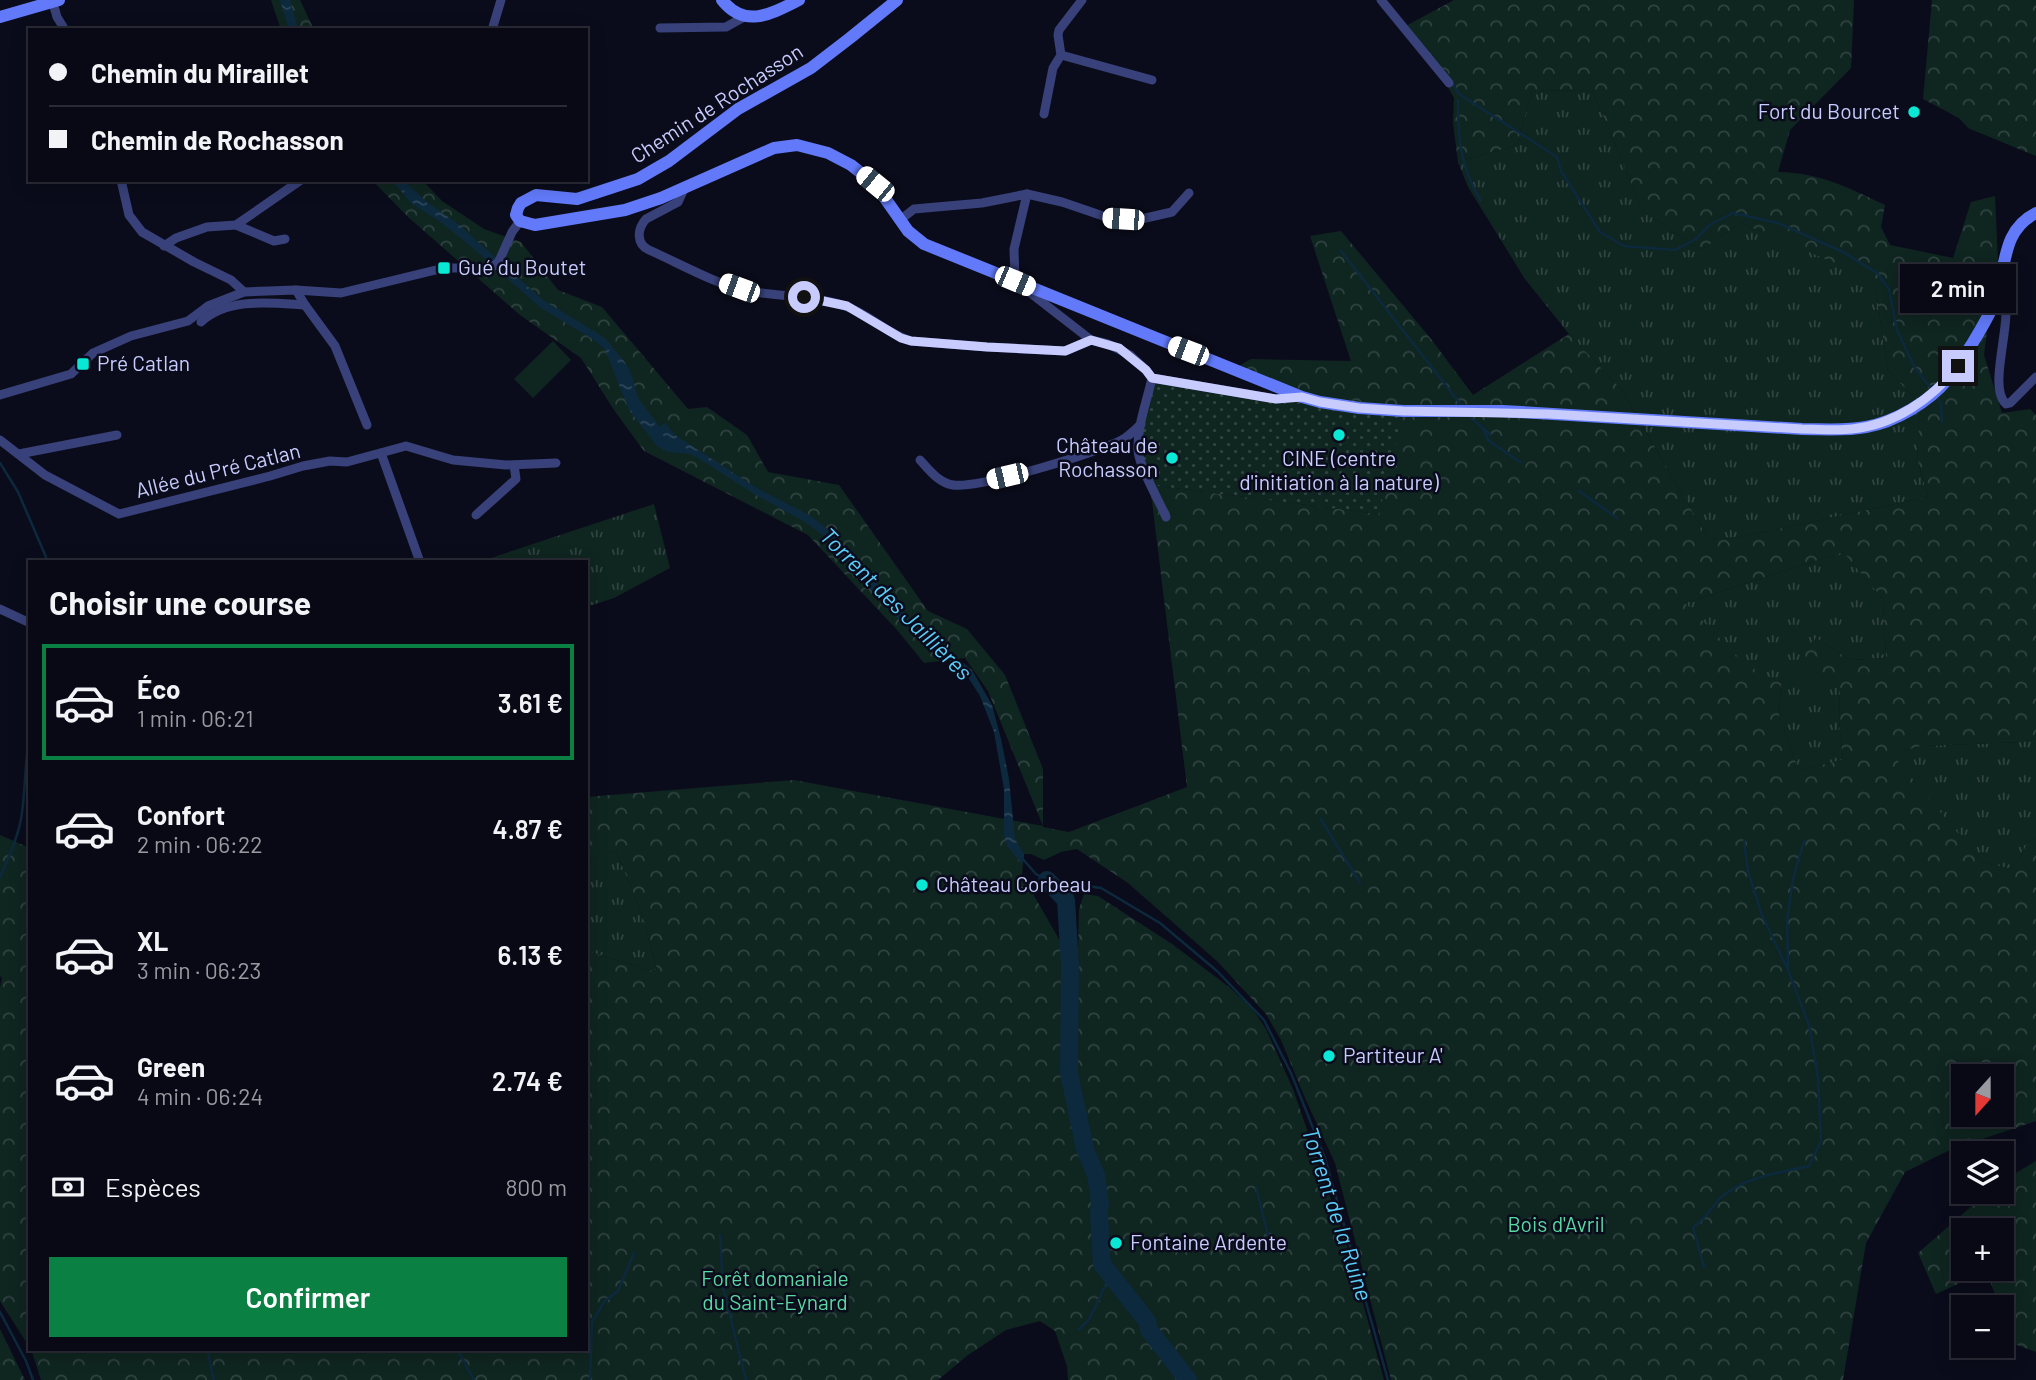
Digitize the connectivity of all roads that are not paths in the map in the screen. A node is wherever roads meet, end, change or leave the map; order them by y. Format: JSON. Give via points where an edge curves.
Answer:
{"nodes":[{"id":1,"x":501,"y":0,"type":"edge"},
{"id":2,"x":722,"y":0,"type":"edge"},
{"id":3,"x":799,"y":0,"type":"edge"},
{"id":4,"x":897,"y":0,"type":"edge"},
{"id":5,"x":1082,"y":0,"type":"edge"},
{"id":6,"x":1381,"y":0,"type":"edge"},
{"id":7,"x":56,"y":1,"type":"edge"},
{"id":8,"x":1,"y":13,"type":"edge"},
{"id":9,"x":744,"y":17,"type":"junction"},
{"id":10,"x":64,"y":28,"type":"edge"},
{"id":11,"x":493,"y":28,"type":"edge"},
{"id":12,"x":660,"y":28,"type":"dead end"},
{"id":13,"x":1061,"y":55,"type":"junction"},
{"id":14,"x":1152,"y":80,"type":"dead end"},
{"id":15,"x":1449,"y":83,"type":"dead end"},
{"id":16,"x":1044,"y":114,"type":"dead end"},
{"id":17,"x":121,"y":182,"type":"edge"},
{"id":18,"x":298,"y":182,"type":"edge"},
{"id":19,"x":685,"y":187,"type":"junction"},
{"id":20,"x":1189,"y":193,"type":"dead end"},
{"id":21,"x":1027,"y":194,"type":"junction"},
{"id":22,"x":2036,"y":213,"type":"edge"},
{"id":23,"x":900,"y":220,"type":"junction"},
{"id":24,"x":520,"y":221,"type":"junction"},
{"id":25,"x":236,"y":225,"type":"junction"},
{"id":26,"x":285,"y":239,"type":"dead end"},
{"id":27,"x":164,"y":246,"type":"junction"},
{"id":28,"x":1015,"y":281,"type":"junction"},
{"id":29,"x":296,"y":290,"type":"junction"},
{"id":30,"x":1998,"y":291,"type":"junction"},
{"id":31,"x":244,"y":292,"type":"junction"},
{"id":32,"x":305,"y":305,"type":"junction"},
{"id":33,"x":201,"y":322,"type":"dead end"},
{"id":34,"x":1091,"y":340,"type":"junction"},
{"id":35,"x":2036,"y":377,"type":"edge"},
{"id":36,"x":1152,"y":378,"type":"junction"},
{"id":37,"x":0,"y":395,"type":"edge"},
{"id":38,"x":1302,"y":397,"type":"junction"},
{"id":39,"x":1141,"y":424,"type":"junction"},
{"id":40,"x":368,"y":425,"type":"dead end"},
{"id":41,"x":117,"y":435,"type":"dead end"},
{"id":42,"x":0,"y":440,"type":"edge"},
{"id":43,"x":381,"y":453,"type":"junction"},
{"id":44,"x":19,"y":454,"type":"junction"},
{"id":45,"x":919,"y":460,"type":"dead end"},
{"id":46,"x":556,"y":464,"type":"dead end"},
{"id":47,"x":514,"y":465,"type":"junction"},
{"id":48,"x":476,"y":515,"type":"dead end"},
{"id":49,"x":1166,"y":517,"type":"dead end"},
{"id":50,"x":419,"y":560,"type":"edge"},
{"id":51,"x":0,"y":609,"type":"edge"},
{"id":52,"x":28,"y":622,"type":"edge"}],
"edges":[{"from":1,"to":11,"type":"street"},
{"from":2,"to":9,"type":"street"},
{"from":3,"to":9,"type":"street"},
{"from":4,"to":24,"type":"street","name":"Chemin de Rochasson","via":[[831,54],[738,109],[670,161],[638,179],[578,199],[528,198],[518,208]]},
{"from":5,"to":13,"type":"street","via":[[1059,30]]},
{"from":6,"to":15,"type":"street"},
{"from":7,"to":8,"type":"street"},
{"from":7,"to":10,"type":"street"},
{"from":9,"to":12,"type":"street","via":[[726,27]]},
{"from":13,"to":14,"type":"street"},
{"from":13,"to":16,"type":"street","via":[[1053,68]]},
{"from":17,"to":27,"type":"street","via":[[129,215],[142,232]]},
{"from":18,"to":25,"type":"street"},
{"from":19,"to":23,"type":"street","via":[[774,148],[797,145],[852,164],[875,184]]},
{"from":19,"to":24,"type":"street","via":[[625,210],[547,225]]},
{"from":19,"to":34,"type":"street","via":[[678,202],[642,223],[639,237],[644,247],[709,277],[746,290],[847,306],[911,341],[1065,351]]},
{"from":20,"to":21,"type":"street","via":[[1172,212],[1137,220],[1109,218]]},
{"from":21,"to":23,"type":"street","via":[[914,209]]},
{"from":21,"to":28,"type":"street","via":[[1014,249]]},
{"from":22,"to":30,"type":"street","via":[[2014,230]]},
{"from":23,"to":28,"type":"street","via":[[924,244]]},
{"from":24,"to":29,"type":"street","via":[[494,266],[444,268],[341,293]]},
{"from":25,"to":26,"type":"street","via":[[274,241]]},
{"from":25,"to":27,"type":"street","via":[[207,227]]},
{"from":27,"to":31,"type":"street","via":[[231,280]]},
{"from":28,"to":34,"type":"street"},
{"from":28,"to":38,"type":"street"},
{"from":29,"to":31,"type":"street"},
{"from":29,"to":32,"type":"street"},
{"from":30,"to":35,"type":"street","via":[[2004,296],[2006,316],[2001,400],[2010,403]]},
{"from":30,"to":38,"type":"street","via":[[1979,332],[1947,381],[1902,414],[1867,427],[1802,429],[1503,411],[1403,411]]},
{"from":31,"to":37,"type":"street","via":[[208,306],[188,321],[131,336],[93,353],[71,374]]},
{"from":32,"to":33,"type":"street","via":[[254,303],[210,313]]},
{"from":32,"to":40,"type":"street","via":[[335,346]]},
{"from":34,"to":36,"type":"street","via":[[1119,348]]},
{"from":36,"to":38,"type":"street","via":[[1276,399]]},
{"from":36,"to":39,"type":"street"},
{"from":39,"to":45,"type":"street","via":[[1125,438],[1102,448],[969,485],[951,485]]},
{"from":39,"to":49,"type":"street","via":[[1140,461]]},
{"from":41,"to":44,"type":"street"},
{"from":42,"to":44,"type":"street","name":"Allée du Pré Catlan"},
{"from":43,"to":44,"type":"street","name":"Allée du Pré Catlan","via":[[303,466],[119,514],[45,475]]},
{"from":43,"to":47,"type":"street","name":"Allée du Pré Catlan","via":[[406,446],[453,460]]},
{"from":43,"to":50,"type":"street"},
{"from":46,"to":47,"type":"street","name":"Allée du Pré Catlan"},
{"from":47,"to":48,"type":"street","via":[[516,479]]},
{"from":51,"to":52,"type":"street"}]}
